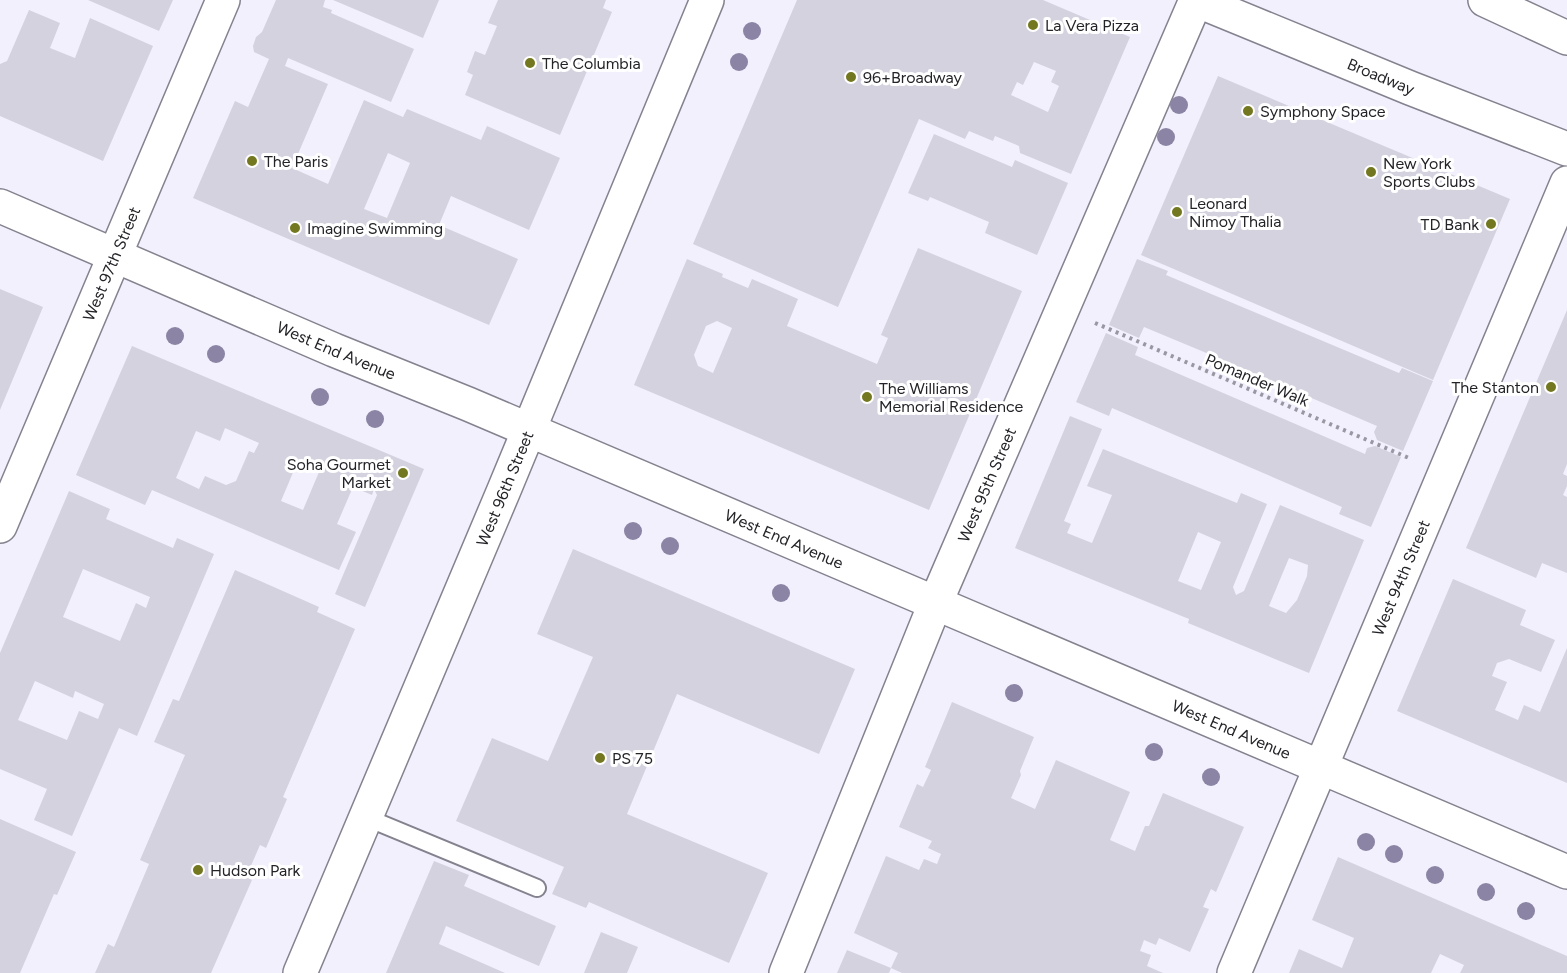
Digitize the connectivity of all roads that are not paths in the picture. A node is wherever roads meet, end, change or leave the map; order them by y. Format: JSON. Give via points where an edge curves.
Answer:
{"nodes":[{"id":1,"x":223,"y":0,"type":"edge"},
{"id":2,"x":707,"y":0,"type":"edge"},
{"id":3,"x":1196,"y":0,"type":"edge"},
{"id":4,"x":1485,"y":0,"type":"edge"},
{"id":5,"x":1567,"y":38,"type":"edge"},
{"id":6,"x":1567,"y":149,"type":"edge"},
{"id":7,"x":1567,"y":183,"type":"edge"},
{"id":8,"x":0,"y":206,"type":"edge"},
{"id":9,"x":114,"y":254,"type":"junction"},
{"id":10,"x":529,"y":431,"type":"junction"},
{"id":11,"x":0,"y":526,"type":"edge"},
{"id":12,"x":935,"y":604,"type":"junction"},
{"id":13,"x":1321,"y":768,"type":"junction"},
{"id":14,"x":365,"y":817,"type":"junction"},
{"id":15,"x":1567,"y":872,"type":"edge"},
{"id":16,"x":537,"y":888,"type":"dead end"},
{"id":17,"x":300,"y":973,"type":"edge"},
{"id":18,"x":786,"y":973,"type":"edge"},
{"id":19,"x":1234,"y":973,"type":"edge"}],
"edges":[{"from":1,"to":9,"type":"street","name":"West 97th Street"},
{"from":2,"to":10,"type":"street","name":"West 96th Street"},
{"from":3,"to":6,"type":"street","name":"Broadway"},
{"from":3,"to":12,"type":"street","name":"West 95th Street"},
{"from":4,"to":5,"type":"street"},
{"from":7,"to":13,"type":"street","name":"West 94th Street"},
{"from":8,"to":9,"type":"street","name":"West End Avenue"},
{"from":9,"to":10,"type":"street","name":"West End Avenue"},
{"from":9,"to":11,"type":"street","name":"West 97th Street"},
{"from":10,"to":12,"type":"street","name":"West End Avenue"},
{"from":10,"to":14,"type":"street","name":"West 96th Street"},
{"from":12,"to":13,"type":"street","name":"West End Avenue"},
{"from":12,"to":18,"type":"street","name":"West 95th Street"},
{"from":13,"to":15,"type":"street","name":"West End Avenue"},
{"from":13,"to":19,"type":"street","name":"West 94th Street"},
{"from":14,"to":16,"type":"lane"},
{"from":14,"to":17,"type":"street","name":"West 96th Street"}]}
